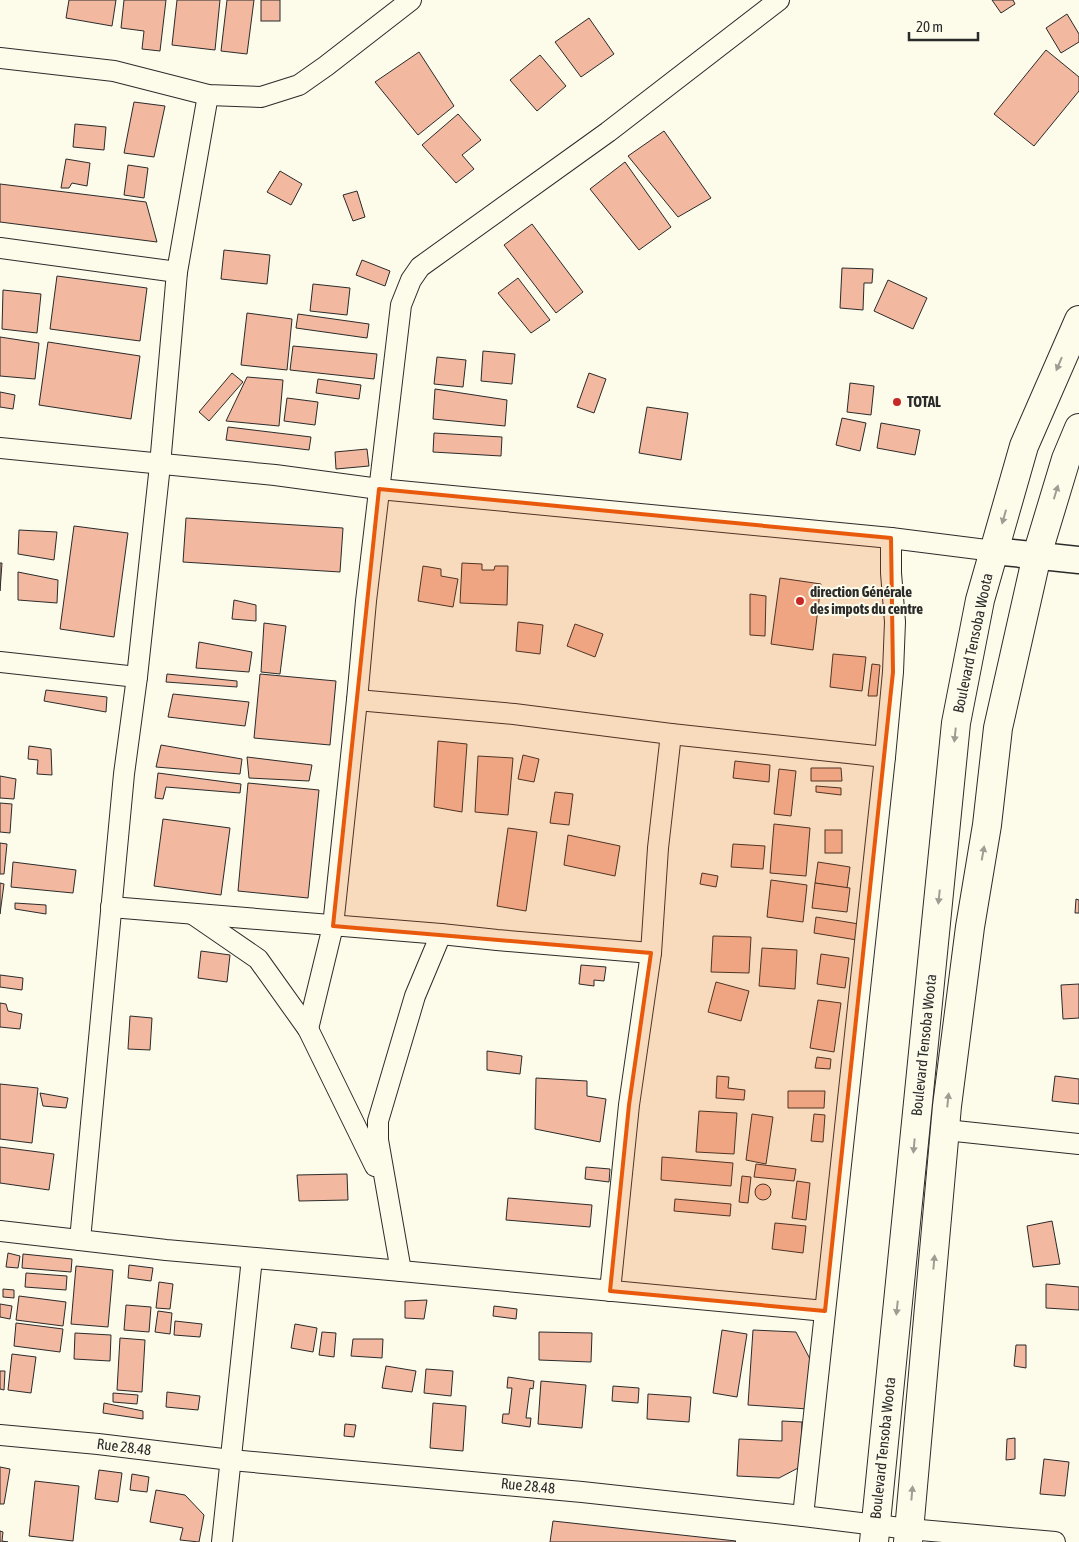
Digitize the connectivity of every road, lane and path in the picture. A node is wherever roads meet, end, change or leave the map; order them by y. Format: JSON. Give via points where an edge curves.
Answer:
{"nodes":[{"id":1,"x":411,"y":0,"type":"edge"},
{"id":2,"x":779,"y":0,"type":"edge"},
{"id":3,"x":754,"y":7,"type":"edge"},
{"id":4,"x":0,"y":58,"type":"edge"},
{"id":5,"x":208,"y":95,"type":"junction"},
{"id":6,"x":0,"y":248,"type":"edge"},
{"id":7,"x":177,"y":272,"type":"junction"},
{"id":8,"x":1079,"y":320,"type":"edge"},
{"id":9,"x":1079,"y":428,"type":"edge"},
{"id":10,"x":0,"y":448,"type":"edge"},
{"id":11,"x":160,"y":465,"type":"junction"},
{"id":12,"x":378,"y":489,"type":"junction"},
{"id":13,"x":891,"y":538,"type":"junction"},
{"id":14,"x":994,"y":551,"type":"junction"},
{"id":15,"x":1037,"y":555,"type":"junction"},
{"id":16,"x":1079,"y":560,"type":"edge"},
{"id":17,"x":0,"y":662,"type":"edge"},
{"id":18,"x":137,"y":677,"type":"junction"},
{"id":19,"x":357,"y":700,"type":"junction"},
{"id":20,"x":671,"y":734,"type":"junction"},
{"id":21,"x":885,"y":757,"type":"junction"},
{"id":22,"x":111,"y":907,"type":"junction"},
{"id":23,"x":192,"y":914,"type":"junction"},
{"id":24,"x":332,"y":926,"type":"junction"},
{"id":25,"x":441,"y":934,"type":"junction"},
{"id":26,"x":651,"y":954,"type":"junction"},
{"id":27,"x":308,"y":1029,"type":"junction"},
{"id":28,"x":946,"y":1130,"type":"junction"},
{"id":29,"x":1079,"y":1144,"type":"edge"},
{"id":30,"x":384,"y":1186,"type":"junction"},
{"id":31,"x":0,"y":1230,"type":"edge"},
{"id":32,"x":80,"y":1240,"type":"junction"},
{"id":33,"x":252,"y":1258,"type":"junction"},
{"id":34,"x":401,"y":1270,"type":"junction"},
{"id":35,"x":610,"y":1290,"type":"junction"},
{"id":36,"x":825,"y":1311,"type":"junction"},
{"id":37,"x":0,"y":1435,"type":"edge"},
{"id":38,"x":231,"y":1460,"type":"junction"},
{"id":39,"x":804,"y":1516,"type":"junction"},
{"id":40,"x":875,"y":1533,"type":"edge"},
{"id":41,"x":908,"y":1536,"type":"edge"},
{"id":42,"x":942,"y":1537,"type":"edge"},
{"id":43,"x":222,"y":1542,"type":"edge"},
{"id":44,"x":1055,"y":1542,"type":"edge"}],
"edges":[{"from":1,"to":5,"type":"street","via":[[300,85],[261,97]]},
{"from":2,"to":3,"type":"street"},
{"from":3,"to":12,"type":"street","via":[[608,132],[420,267],[410,280],[401,305]]},
{"from":4,"to":5,"type":"street","via":[[114,71]]},
{"from":5,"to":7,"type":"street"},
{"from":6,"to":7,"type":"street"},
{"from":7,"to":11,"type":"street"},
{"from":8,"to":14,"type":"main road","name":"Boulevard Tensoba Woota","one_way":true,"via":[[1024,446]]},
{"from":15,"to":9,"type":"main road","name":"Boulevard Tensoba Woota","one_way":true,"via":[[1066,458]]},
{"from":10,"to":11,"type":"street"},
{"from":11,"to":12,"type":"street","via":[[275,475]]},
{"from":11,"to":18,"type":"street"},
{"from":12,"to":13,"type":"street"},
{"from":12,"to":19,"type":"street"},
{"from":13,"to":14,"type":"street"},
{"from":13,"to":21,"type":"street","via":[[895,622]]},
{"from":14,"to":15,"type":"street"},
{"from":14,"to":40,"type":"main road","name":"Boulevard Tensoba Woota","one_way":true,"via":[[980,600],[956,723]]},
{"from":15,"to":16,"type":"street"},
{"from":28,"to":15,"type":"main road","name":"Boulevard Tensoba Woota","one_way":true,"via":[[970,927],[988,825],[998,728]]},
{"from":17,"to":18,"type":"street"},
{"from":18,"to":22,"type":"street"},
{"from":19,"to":20,"type":"street","via":[[514,714]]},
{"from":19,"to":24,"type":"street"},
{"from":20,"to":21,"type":"street"},
{"from":20,"to":26,"type":"street","via":[[658,848]]},
{"from":21,"to":36,"type":"street"},
{"from":22,"to":23,"type":"street"},
{"from":22,"to":32,"type":"street"},
{"from":23,"to":24,"type":"street"},
{"from":23,"to":27,"type":"street","via":[[258,959]]},
{"from":24,"to":25,"type":"street"},
{"from":24,"to":27,"type":"street"},
{"from":25,"to":26,"type":"street"},
{"from":25,"to":30,"type":"street","via":[[415,996],[378,1121]]},
{"from":26,"to":35,"type":"street","via":[[629,1105]]},
{"from":27,"to":30,"type":"street"},
{"from":28,"to":29,"type":"street"},
{"from":41,"to":28,"type":"main road","name":"Boulevard Tensoba Woota","one_way":true},
{"from":30,"to":34,"type":"street"},
{"from":31,"to":32,"type":"street"},
{"from":32,"to":33,"type":"street"},
{"from":33,"to":34,"type":"street"},
{"from":33,"to":38,"type":"street"},
{"from":34,"to":35,"type":"street"},
{"from":35,"to":36,"type":"street"},
{"from":36,"to":39,"type":"street"},
{"from":37,"to":38,"type":"street","name":"Rue 28.48"},
{"from":38,"to":39,"type":"street","name":"Rue 28.48","via":[[476,1481]]},
{"from":38,"to":43,"type":"street"},
{"from":39,"to":40,"type":"street","name":"Rue 28.48"},
{"from":40,"to":41,"type":"street","name":"Rue 28.48"},
{"from":41,"to":42,"type":"street","name":"Rue 28.48"},
{"from":42,"to":44,"type":"street","name":"Rue 28.48"}]}
